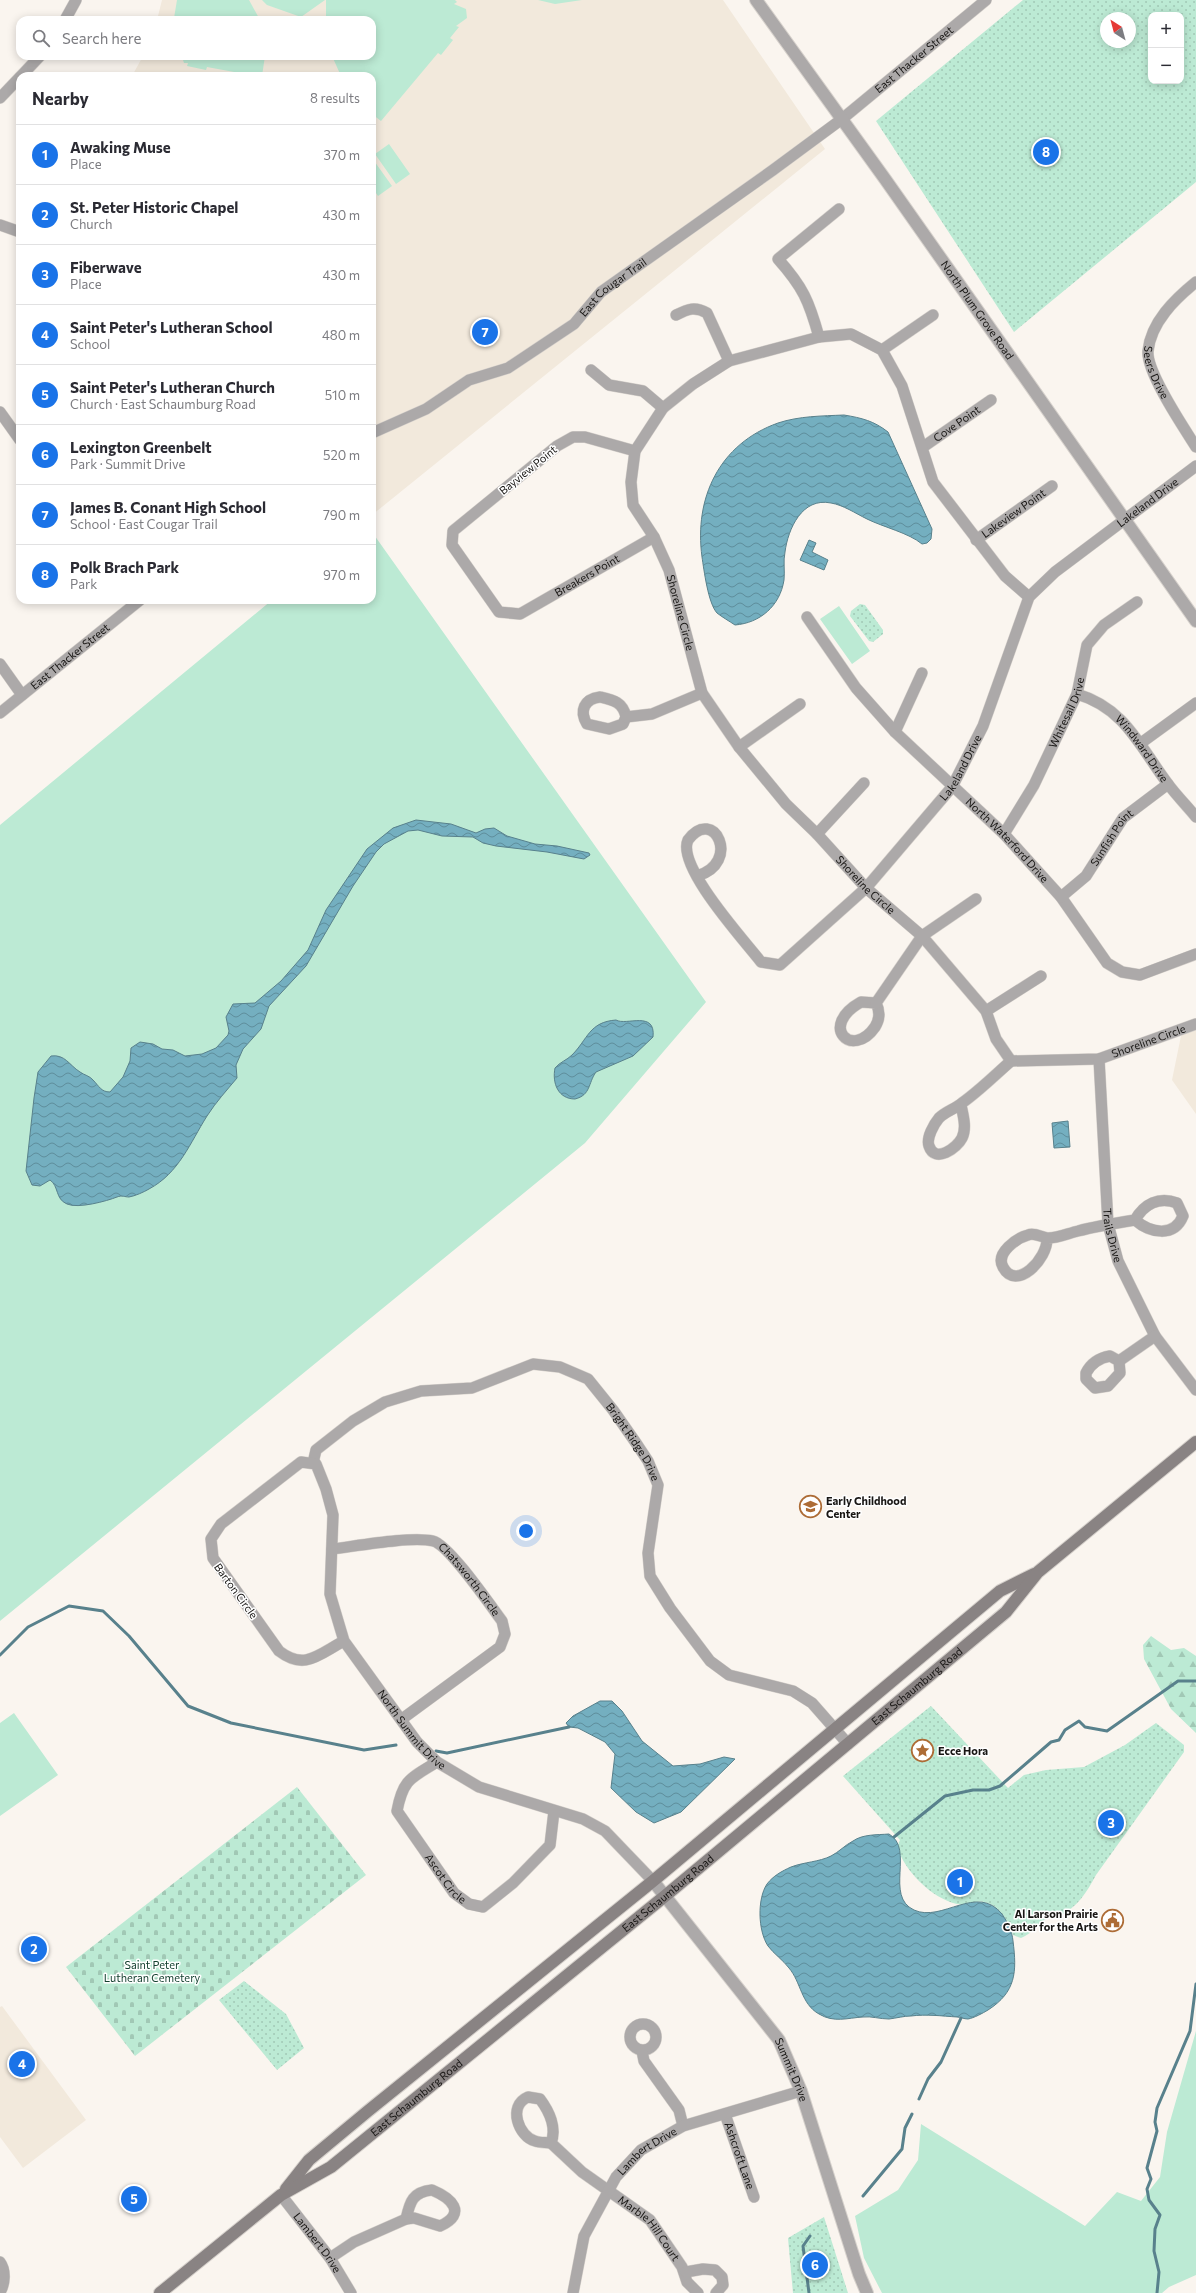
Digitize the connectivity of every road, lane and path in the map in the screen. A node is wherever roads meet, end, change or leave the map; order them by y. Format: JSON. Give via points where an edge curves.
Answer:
{"nodes":[{"id":1,"x":76,"y":0,"type":"edge"},
{"id":2,"x":756,"y":0,"type":"edge"},
{"id":3,"x":986,"y":0,"type":"edge"},
{"id":4,"x":67,"y":16,"type":"edge"},
{"id":5,"x":36,"y":60,"type":"edge"},
{"id":6,"x":24,"y":72,"type":"edge"},
{"id":7,"x":16,"y":80,"type":"edge"},
{"id":8,"x":0,"y":98,"type":"edge"},
{"id":9,"x":842,"y":119,"type":"junction"},
{"id":10,"x":839,"y":209,"type":"dead end"},
{"id":11,"x":0,"y":225,"type":"edge"},
{"id":12,"x":16,"y":231,"type":"edge"},
{"id":13,"x":1196,"y":282,"type":"edge"},
{"id":14,"x":676,"y":315,"type":"dead end"},
{"id":15,"x":933,"y":315,"type":"dead end"},
{"id":16,"x":819,"y":337,"type":"junction"},
{"id":17,"x":882,"y":350,"type":"junction"},
{"id":18,"x":729,"y":361,"type":"junction"},
{"id":19,"x":590,"y":370,"type":"dead end"},
{"id":20,"x":990,"y":400,"type":"dead end"},
{"id":21,"x":663,"y":408,"type":"junction"},
{"id":22,"x":0,"y":412,"type":"edge"},
{"id":23,"x":376,"y":431,"type":"edge"},
{"id":24,"x":16,"y":434,"type":"edge"},
{"id":25,"x":923,"y":447,"type":"junction"},
{"id":26,"x":1196,"y":447,"type":"edge"},
{"id":27,"x":635,"y":452,"type":"junction"},
{"id":28,"x":1196,"y":466,"type":"edge"},
{"id":29,"x":1052,"y":486,"type":"dead end"},
{"id":30,"x":1124,"y":520,"type":"junction"},
{"id":31,"x":654,"y":537,"type":"junction"},
{"id":32,"x":976,"y":540,"type":"junction"},
{"id":33,"x":1029,"y":597,"type":"junction"},
{"id":34,"x":1137,"y":602,"type":"dead end"},
{"id":35,"x":134,"y":604,"type":"edge"},
{"id":36,"x":520,"y":614,"type":"joint"},
{"id":37,"x":807,"y":617,"type":"dead end"},
{"id":38,"x":1196,"y":621,"type":"edge"},
{"id":39,"x":0,"y":664,"type":"edge"},
{"id":40,"x":922,"y":672,"type":"dead end"},
{"id":41,"x":702,"y":693,"type":"junction"},
{"id":42,"x":1077,"y":694,"type":"junction"},
{"id":43,"x":22,"y":695,"type":"junction"},
{"id":44,"x":1196,"y":703,"type":"edge"},
{"id":45,"x":800,"y":704,"type":"dead end"},
{"id":46,"x":0,"y":713,"type":"edge"},
{"id":47,"x":626,"y":717,"type":"dead end"},
{"id":48,"x":895,"y":732,"type":"junction"},
{"id":49,"x":1141,"y":743,"type":"junction"},
{"id":50,"x":739,"y":747,"type":"junction"},
{"id":51,"x":864,"y":783,"type":"dead end"},
{"id":52,"x":1168,"y":784,"type":"junction"},
{"id":53,"x":952,"y":787,"type":"junction"},
{"id":54,"x":1196,"y":818,"type":"edge"},
{"id":55,"x":817,"y":834,"type":"junction"},
{"id":56,"x":1004,"y":834,"type":"junction"},
{"id":57,"x":698,"y":876,"type":"dead end"},
{"id":58,"x":866,"y":888,"type":"junction"},
{"id":59,"x":1061,"y":897,"type":"junction"},
{"id":60,"x":976,"y":899,"type":"dead end"},
{"id":61,"x":922,"y":936,"type":"junction"},
{"id":62,"x":1196,"y":954,"type":"edge"},
{"id":63,"x":1041,"y":976,"type":"dead end"},
{"id":64,"x":876,"y":1003,"type":"dead end"},
{"id":65,"x":986,"y":1011,"type":"junction"},
{"id":66,"x":1196,"y":1024,"type":"edge"},
{"id":67,"x":1099,"y":1059,"type":"junction"},
{"id":68,"x":1011,"y":1061,"type":"junction"},
{"id":69,"x":961,"y":1104,"type":"dead end"},
{"id":70,"x":1135,"y":1220,"type":"dead end"},
{"id":71,"x":1108,"y":1224,"type":"junction"},
{"id":72,"x":1047,"y":1238,"type":"dead end"},
{"id":73,"x":1155,"y":1336,"type":"junction"},
{"id":74,"x":1119,"y":1361,"type":"dead end"},
{"id":75,"x":1196,"y":1390,"type":"edge"},
{"id":76,"x":1196,"y":1442,"type":"edge"},
{"id":77,"x":314,"y":1464,"type":"junction"},
{"id":78,"x":332,"y":1549,"type":"junction"},
{"id":79,"x":1038,"y":1572,"type":"junction"},
{"id":80,"x":344,"y":1641,"type":"junction"},
{"id":81,"x":402,"y":1720,"type":"junction"},
{"id":82,"x":835,"y":1729,"type":"junction"},
{"id":83,"x":848,"y":1744,"type":"junction"},
{"id":84,"x":437,"y":1762,"type":"junction"},
{"id":85,"x":554,"y":1811,"type":"junction"},
{"id":86,"x":652,"y":1881,"type":"junction"},
{"id":87,"x":665,"y":1896,"type":"junction"},
{"id":88,"x":642,"y":2051,"type":"dead end"},
{"id":89,"x":801,"y":2091,"type":"junction"},
{"id":90,"x":725,"y":2114,"type":"junction"},
{"id":91,"x":683,"y":2126,"type":"junction"},
{"id":92,"x":551,"y":2143,"type":"dead end"},
{"id":93,"x":607,"y":2190,"type":"junction"},
{"id":94,"x":281,"y":2195,"type":"junction"},
{"id":95,"x":754,"y":2197,"type":"dead end"},
{"id":96,"x":406,"y":2219,"type":"dead end"},
{"id":97,"x":330,"y":2258,"type":"junction"},
{"id":98,"x":0,"y":2262,"type":"edge"},
{"id":99,"x":686,"y":2272,"type":"junction"},
{"id":100,"x":0,"y":2292,"type":"edge"},
{"id":101,"x":160,"y":2293,"type":"edge"},
{"id":102,"x":351,"y":2293,"type":"edge"},
{"id":103,"x":572,"y":2293,"type":"edge"},
{"id":104,"x":698,"y":2293,"type":"edge"},
{"id":105,"x":716,"y":2293,"type":"edge"},
{"id":106,"x":867,"y":2293,"type":"edge"}],
"edges":[{"from":1,"to":4,"type":"street"},
{"from":2,"to":9,"type":"street","name":"North Plum Grove Road"},
{"from":3,"to":9,"type":"street","name":"East Thacker Street"},
{"from":5,"to":6,"type":"street"},
{"from":7,"to":8,"type":"street"},
{"from":9,"to":23,"type":"street","name":"East Cougar Trail","via":[[601,292],[574,324],[508,368],[469,380],[426,409]]},
{"from":9,"to":30,"type":"street","name":"North Plum Grove Road"},
{"from":10,"to":16,"type":"street","via":[[778,260],[798,282],[810,304]]},
{"from":11,"to":12,"type":"street"},
{"from":13,"to":26,"type":"street","name":"Seers Drive","via":[[1164,312],[1148,352],[1157,383]]},
{"from":14,"to":18,"type":"street","via":[[691,308],[707,313]]},
{"from":15,"to":17,"type":"street"},
{"from":16,"to":17,"type":"street","name":"Shoreline Circle","via":[[851,334]]},
{"from":16,"to":18,"type":"street","name":"Shoreline Circle"},
{"from":17,"to":25,"type":"street","via":[[902,386]]},
{"from":18,"to":21,"type":"street","name":"Shoreline Circle","via":[[693,384]]},
{"from":19,"to":21,"type":"street","via":[[609,385],[643,391]]},
{"from":20,"to":25,"type":"street","name":"Cove Point"},
{"from":21,"to":27,"type":"street","name":"Shoreline Circle"},
{"from":22,"to":24,"type":"street"},
{"from":25,"to":32,"type":"street","via":[[933,482]]},
{"from":27,"to":31,"type":"street","name":"Shoreline Circle","via":[[631,482],[632,505]]},
{"from":27,"to":36,"type":"street","name":"Bayview Point","via":[[585,437],[573,437],[557,446],[454,531],[452,546],[499,612]]},
{"from":28,"to":30,"type":"street","name":"Lakeland Drive"},
{"from":29,"to":32,"type":"street","name":"Lakeview Point"},
{"from":30,"to":33,"type":"street","name":"Lakeland Drive","via":[[1055,572]]},
{"from":30,"to":38,"type":"street","name":"North Plum Grove Road"},
{"from":31,"to":36,"type":"street","name":"Breakers Point"},
{"from":31,"to":41,"type":"street","name":"Shoreline Circle","via":[[669,570]]},
{"from":32,"to":33,"type":"street","via":[[1005,576]]},
{"from":33,"to":53,"type":"street","name":"Lakeland Drive","via":[[983,726]]},
{"from":34,"to":42,"type":"street","name":"Whitesail Drive","via":[[1104,625],[1087,645]]},
{"from":35,"to":43,"type":"street","name":"East Thacker Street"},
{"from":37,"to":48,"type":"street","name":"North Waterford Drive","via":[[856,688]]},
{"from":39,"to":43,"type":"street"},
{"from":40,"to":48,"type":"street"},
{"from":41,"to":47,"type":"street","via":[[652,714]]},
{"from":41,"to":50,"type":"street","name":"Shoreline Circle"},
{"from":42,"to":49,"type":"street","name":"Windward Drive","via":[[1092,698],[1111,709]]},
{"from":42,"to":56,"type":"street","name":"Whitesail Drive","via":[[1034,785]]},
{"from":43,"to":46,"type":"street","name":"East Thacker Street"},
{"from":44,"to":49,"type":"street"},
{"from":45,"to":50,"type":"street"},
{"from":48,"to":53,"type":"street","name":"North Waterford Drive"},
{"from":49,"to":52,"type":"street","name":"Windward Drive"},
{"from":50,"to":55,"type":"street","name":"Shoreline Circle","via":[[786,804]]},
{"from":51,"to":55,"type":"street"},
{"from":52,"to":54,"type":"street","name":"Windward Drive"},
{"from":52,"to":59,"type":"street","name":"Sunfish Point","via":[[1123,818],[1086,876]]},
{"from":53,"to":56,"type":"street","name":"North Waterford Drive"},
{"from":53,"to":58,"type":"street","name":"Lakeland Drive"},
{"from":55,"to":58,"type":"street","name":"Shoreline Circle"},
{"from":56,"to":59,"type":"street","name":"North Waterford Drive"},
{"from":57,"to":58,"type":"street","name":"Lakeland Drive","via":[[700,885],[761,962],[780,965]]},
{"from":58,"to":61,"type":"street","name":"Shoreline Circle"},
{"from":59,"to":62,"type":"street","name":"North Waterford Drive","via":[[1107,963],[1122,972],[1140,975]]},
{"from":60,"to":61,"type":"street"},
{"from":61,"to":64,"type":"street"},
{"from":61,"to":65,"type":"street","name":"Shoreline Circle"},
{"from":63,"to":65,"type":"street"},
{"from":65,"to":68,"type":"street","name":"Shoreline Circle","via":[[996,1039]]},
{"from":66,"to":67,"type":"street","name":"Shoreline Circle"},
{"from":67,"to":68,"type":"street","name":"Shoreline Circle"},
{"from":67,"to":71,"type":"street","name":"Trails Drive"},
{"from":68,"to":69,"type":"street"},
{"from":70,"to":71,"type":"street"},
{"from":71,"to":72,"type":"street"},
{"from":71,"to":73,"type":"street","name":"Trails Drive","via":[[1118,1261]]},
{"from":73,"to":74,"type":"street"},
{"from":73,"to":75,"type":"street","name":"Trails Drive"},
{"from":76,"to":79,"type":"main road","name":"East Schaumburg Road"},
{"from":77,"to":78,"type":"street","name":"North Summit Drive","via":[[326,1489],[333,1515]]},
{"from":77,"to":80,"type":"street","name":"Barton Circle","via":[[301,1462],[221,1524],[211,1539],[213,1558],[279,1651],[290,1660],[304,1662]]},
{"from":77,"to":82,"type":"street","name":"Bright Ridge Drive","via":[[316,1450],[353,1421],[385,1402],[407,1395],[421,1391],[472,1388],[532,1364],[560,1367],[588,1379],[648,1461],[658,1485],[648,1553],[650,1576],[670,1608],[710,1661],[729,1675],[793,1691],[812,1703]]},
{"from":78,"to":80,"type":"street","name":"North Summit Drive","via":[[330,1594]]},
{"from":78,"to":81,"type":"street","name":"Chatsworth Circle","via":[[416,1540],[434,1541],[448,1552],[502,1621],[505,1634],[500,1647]]},
{"from":79,"to":82,"type":"main road","name":"East Schaumburg Road","via":[[1000,1591]]},
{"from":79,"to":83,"type":"main road","name":"East Schaumburg Road","via":[[1006,1612]]},
{"from":80,"to":81,"type":"street","name":"North Summit Drive"},
{"from":81,"to":84,"type":"street","name":"North Summit Drive","via":[[417,1742]]},
{"from":82,"to":83,"type":"street","name":"Bright Ridge Drive"},
{"from":82,"to":86,"type":"main road","name":"East Schaumburg Road"},
{"from":83,"to":87,"type":"main road","name":"East Schaumburg Road"},
{"from":84,"to":85,"type":"street","name":"North Summit Drive","via":[[479,1787]]},
{"from":84,"to":85,"type":"street","name":"Ascot Circle","via":[[407,1780],[400,1795],[397,1811],[454,1893],[469,1904],[482,1906],[513,1883],[550,1845]]},
{"from":85,"to":86,"type":"street","name":"North Summit Drive","via":[[583,1819],[605,1831]]},
{"from":86,"to":87,"type":"street","name":"Summit Drive"},
{"from":86,"to":94,"type":"main road","name":"East Schaumburg Road","via":[[309,2160]]},
{"from":87,"to":89,"type":"street","name":"Summit Drive","via":[[779,2040]]},
{"from":87,"to":94,"type":"main road","name":"East Schaumburg Road","via":[[330,2167]]},
{"from":88,"to":91,"type":"street","via":[[644,2061],[679,2110]]},
{"from":89,"to":90,"type":"street","name":"Lambert Drive"},
{"from":89,"to":106,"type":"street","name":"Summit Drive"},
{"from":90,"to":91,"type":"street","name":"Lambert Drive"},
{"from":90,"to":95,"type":"street","name":"Ashcroft Lane"},
{"from":91,"to":93,"type":"street","name":"Lambert Drive","via":[[641,2150],[628,2162]]},
{"from":92,"to":93,"type":"street","name":"Marble Hill Court","via":[[582,2172]]},
{"from":93,"to":99,"type":"street","name":"Marble Hill Court","via":[[650,2220]]},
{"from":93,"to":103,"type":"street","name":"Lambert Drive","via":[[584,2236]]},
{"from":94,"to":97,"type":"street","name":"Lambert Drive"},
{"from":94,"to":101,"type":"main road","name":"East Schaumburg Road"},
{"from":96,"to":97,"type":"street","via":[[354,2242]]},
{"from":97,"to":102,"type":"street","name":"Lambert Drive"},
{"from":98,"to":100,"type":"street","via":[[4,2278]]},
{"from":99,"to":104,"type":"street","name":"Marble Hill Court","via":[[687,2282]]},
{"from":99,"to":105,"type":"street","name":"Marble Hill Court","via":[[715,2270],[722,2277],[723,2285]]}]}
